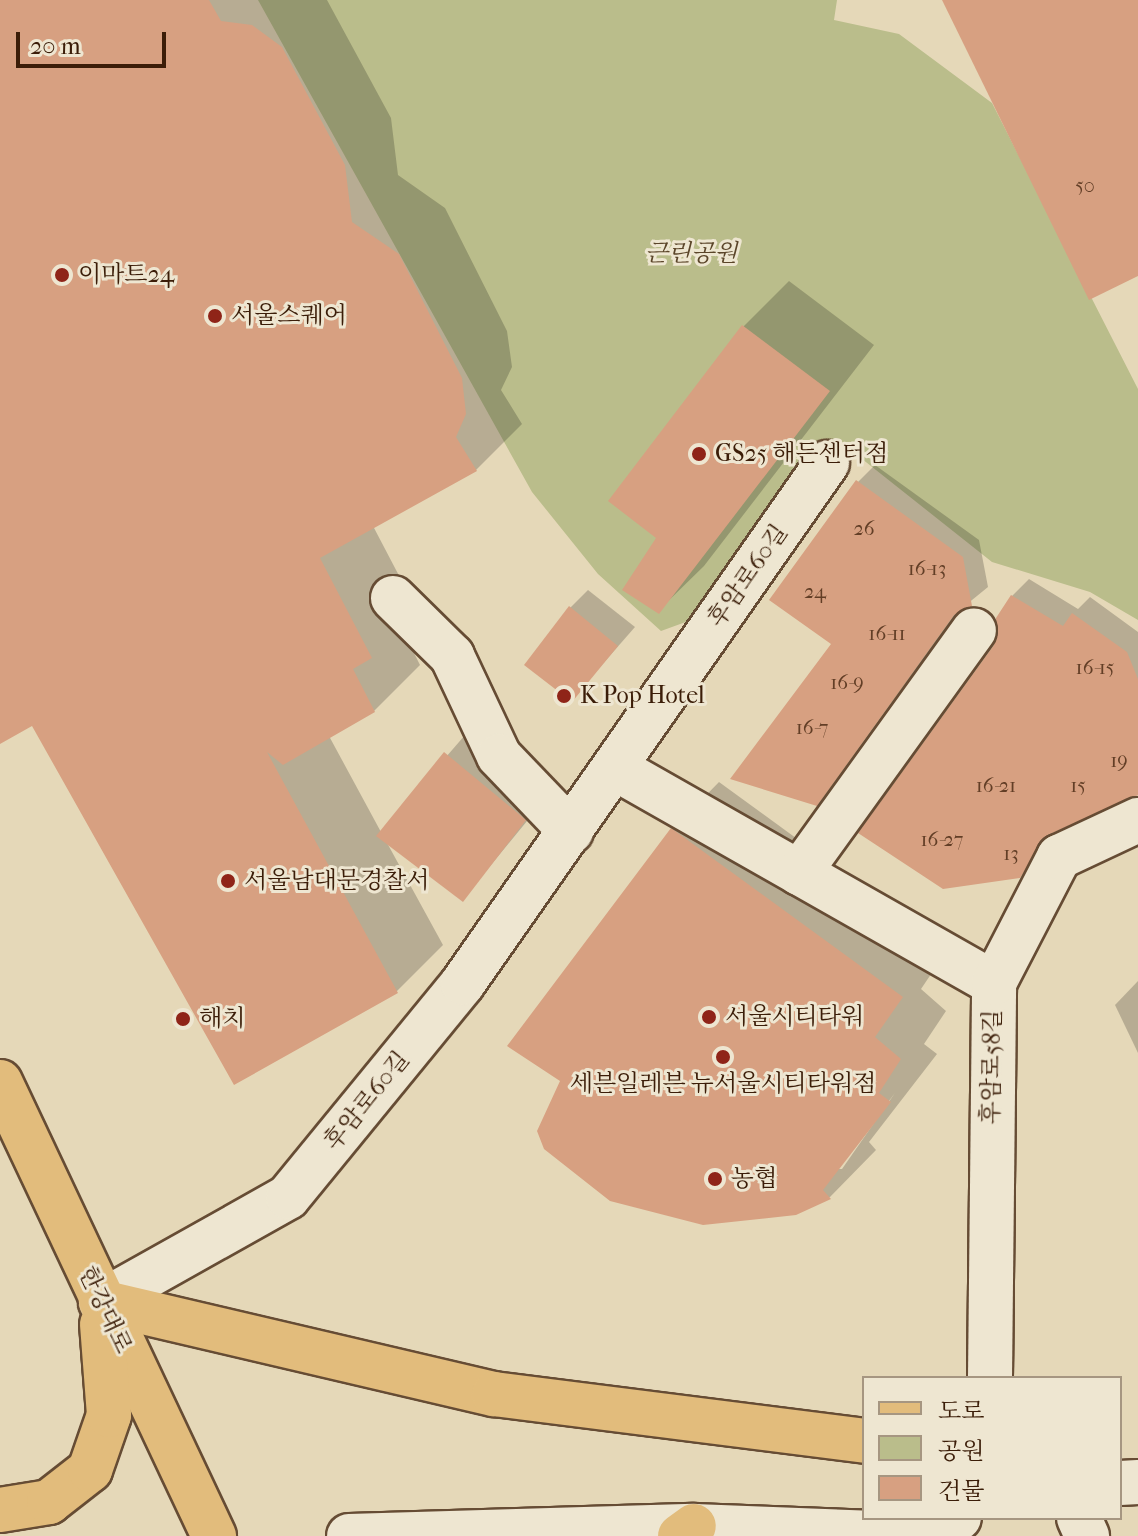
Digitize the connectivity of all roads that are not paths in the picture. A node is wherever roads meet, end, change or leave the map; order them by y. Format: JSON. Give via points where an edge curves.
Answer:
{"nodes":[{"id":1,"x":827,"y":463,"type":"dead end"},
{"id":2,"x":393,"y":598,"type":"dead end"},
{"id":3,"x":974,"y":630,"type":"dead end"},
{"id":4,"x":615,"y":768,"type":"junction"},
{"id":5,"x":1138,"y":820,"type":"edge"},
{"id":6,"x":571,"y":831,"type":"junction"},
{"id":7,"x":799,"y":873,"type":"junction"},
{"id":8,"x":994,"y":983,"type":"junction"},
{"id":9,"x":0,"y":1082,"type":"edge"},
{"id":10,"x":101,"y":1302,"type":"junction"},
{"id":11,"x":990,"y":1376,"type":"edge"},
{"id":12,"x":862,"y":1441,"type":"edge"},
{"id":13,"x":0,"y":1510,"type":"edge"},
{"id":14,"x":952,"y":1520,"type":"edge"},
{"id":15,"x":687,"y":1531,"type":"edge"},
{"id":16,"x":214,"y":1536,"type":"edge"},
{"id":17,"x":349,"y":1536,"type":"edge"}],
"edges":[{"from":1,"to":4,"type":"street","name":"후암로60길"},
{"from":2,"to":6,"type":"street","via":[[452,656],[499,756]]},
{"from":3,"to":7,"type":"street"},
{"from":4,"to":6,"type":"street","name":"후암로60길"},
{"from":4,"to":7,"type":"street"},
{"from":5,"to":8,"type":"street","name":"후암로58길","via":[[1059,857]]},
{"from":6,"to":10,"type":"street","name":"후암로60길","via":[[463,983],[288,1197]]},
{"from":7,"to":8,"type":"street"},
{"from":8,"to":11,"type":"street","name":"후암로58길"},
{"from":9,"to":10,"type":"main road","name":"한강대로"},
{"from":10,"to":12,"type":"main road","via":[[494,1394]]},
{"from":10,"to":13,"type":"main road","via":[[109,1415],[90,1470],[49,1502]]},
{"from":10,"to":16,"type":"main road","name":"한강대로"},
{"from":14,"to":15,"type":"street","via":[[902,1534]]},
{"from":15,"to":17,"type":"street"}]}
